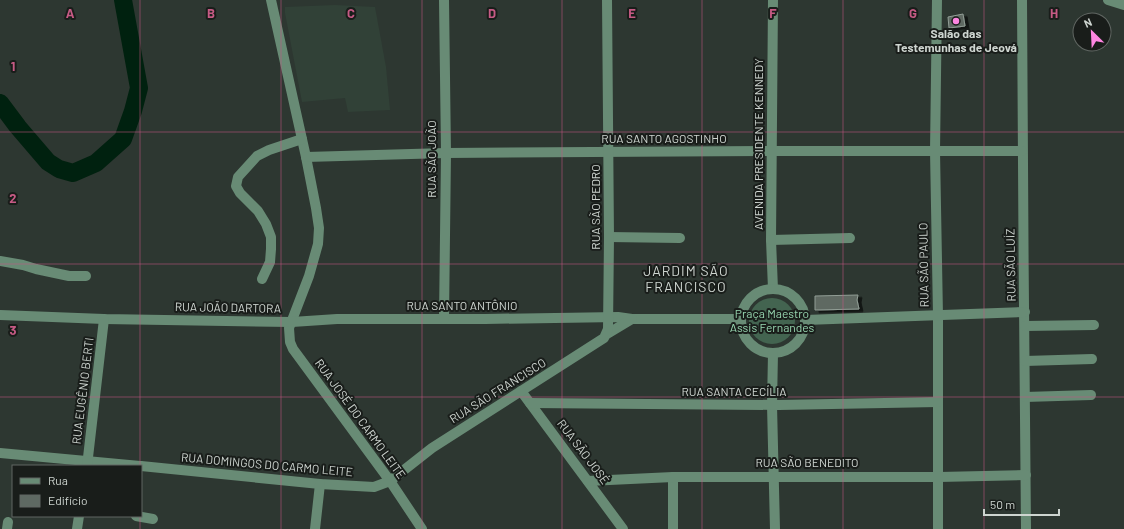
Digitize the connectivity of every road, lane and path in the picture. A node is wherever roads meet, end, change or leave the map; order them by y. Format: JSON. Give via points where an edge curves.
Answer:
{"nodes":[{"id":1,"x":270,"y":0,"type":"edge"},
{"id":2,"x":444,"y":0,"type":"edge"},
{"id":3,"x":607,"y":0,"type":"edge"},
{"id":4,"x":773,"y":0,"type":"edge"},
{"id":5,"x":937,"y":0,"type":"edge"},
{"id":6,"x":1022,"y":0,"type":"edge"},
{"id":7,"x":1108,"y":0,"type":"edge"},
{"id":8,"x":1124,"y":5,"type":"edge"},
{"id":9,"x":302,"y":139,"type":"junction"},
{"id":10,"x":772,"y":151,"type":"junction"},
{"id":11,"x":1022,"y":151,"type":"junction"},
{"id":12,"x":446,"y":152,"type":"junction"},
{"id":13,"x":609,"y":152,"type":"junction"},
{"id":14,"x":935,"y":152,"type":"junction"},
{"id":15,"x":306,"y":157,"type":"junction"},
{"id":16,"x":609,"y":237,"type":"junction"},
{"id":17,"x":680,"y":238,"type":"dead end"},
{"id":18,"x":850,"y":238,"type":"dead end"},
{"id":19,"x":771,"y":240,"type":"junction"},
{"id":20,"x":0,"y":261,"type":"edge"},
{"id":21,"x":86,"y":276,"type":"dead end"},
{"id":22,"x":262,"y":279,"type":"dead end"},
{"id":23,"x":773,"y":289,"type":"junction"},
{"id":24,"x":1025,"y":312,"type":"junction"},
{"id":25,"x":0,"y":316,"type":"edge"},
{"id":26,"x":938,"y":316,"type":"junction"},
{"id":27,"x":608,"y":318,"type":"junction"},
{"id":28,"x":104,"y":319,"type":"junction"},
{"id":29,"x":444,"y":319,"type":"junction"},
{"id":30,"x":632,"y":319,"type":"junction"},
{"id":31,"x":741,"y":319,"type":"junction"},
{"id":32,"x":805,"y":320,"type":"junction"},
{"id":33,"x":292,"y":322,"type":"junction"},
{"id":34,"x":1094,"y":325,"type":"dead end"},
{"id":35,"x":1025,"y":326,"type":"junction"},
{"id":36,"x":607,"y":334,"type":"junction"},
{"id":37,"x":773,"y":353,"type":"junction"},
{"id":38,"x":1092,"y":359,"type":"dead end"},
{"id":39,"x":1025,"y":361,"type":"junction"},
{"id":40,"x":521,"y":391,"type":"junction"},
{"id":41,"x":1091,"y":395,"type":"dead end"},
{"id":42,"x":1025,"y":397,"type":"junction"},
{"id":43,"x":938,"y":402,"type":"junction"},
{"id":44,"x":530,"y":403,"type":"junction"},
{"id":45,"x":772,"y":405,"type":"junction"},
{"id":46,"x":0,"y":453,"type":"edge"},
{"id":47,"x":87,"y":463,"type":"edge"},
{"id":48,"x":122,"y":465,"type":"edge"},
{"id":49,"x":142,"y":466,"type":"edge"},
{"id":50,"x":1026,"y":475,"type":"junction"},
{"id":51,"x":774,"y":476,"type":"junction"},
{"id":52,"x":673,"y":477,"type":"junction"},
{"id":53,"x":939,"y":477,"type":"junction"},
{"id":54,"x":390,"y":481,"type":"junction"},
{"id":55,"x":588,"y":481,"type":"junction"},
{"id":56,"x":320,"y":484,"type":"junction"},
{"id":57,"x":79,"y":517,"type":"edge"},
{"id":58,"x":142,"y":517,"type":"edge"},
{"id":59,"x":153,"y":519,"type":"dead end"},
{"id":60,"x":77,"y":529,"type":"edge"},
{"id":61,"x":315,"y":529,"type":"edge"},
{"id":62,"x":422,"y":529,"type":"edge"},
{"id":63,"x":623,"y":529,"type":"edge"},
{"id":64,"x":673,"y":529,"type":"edge"},
{"id":65,"x":775,"y":529,"type":"edge"},
{"id":66,"x":938,"y":529,"type":"edge"},
{"id":67,"x":1026,"y":529,"type":"edge"}],
"edges":[{"from":1,"to":9,"type":"street","name":"RUA JOÃO DARTORA"},
{"from":2,"to":12,"type":"street","name":"RUA SÃO JOÃO"},
{"from":3,"to":13,"type":"street","name":"RUA SÃO PEDRO"},
{"from":4,"to":10,"type":"street","name":"AVENIDA PRESIDENTE KENNEDY"},
{"from":5,"to":14,"type":"street","name":"RUA SÃO PAULO"},
{"from":6,"to":11,"type":"street","name":"RUA SÃO LUÍZ"},
{"from":7,"to":8,"type":"street"},
{"from":9,"to":15,"type":"street","name":"RUA JOÃO DARTORA"},
{"from":9,"to":22,"type":"street","via":[[257,156],[238,177],[236,186],[258,211],[271,236],[270,262]]},
{"from":10,"to":13,"type":"street","name":"RUA SANTO AGOSTINHO"},
{"from":10,"to":14,"type":"street","name":"RUA SANTO AGOSTINHO"},
{"from":10,"to":19,"type":"street","name":"AVENIDA PRESIDENTE KENNEDY"},
{"from":11,"to":14,"type":"street","name":"RUA SANTO AGOSTINHO"},
{"from":11,"to":24,"type":"street","name":"RUA SÃO LUÍZ"},
{"from":12,"to":13,"type":"street","name":"RUA SANTO AGOSTINHO"},
{"from":12,"to":15,"type":"street","name":"RUA SANTO AGOSTINHO"},
{"from":12,"to":29,"type":"street","name":"RUA SÃO JOÃO"},
{"from":13,"to":16,"type":"street","name":"RUA SÃO PEDRO"},
{"from":14,"to":26,"type":"street","name":"RUA SÃO PAULO"},
{"from":15,"to":33,"type":"street","name":"RUA JOÃO DARTORA","via":[[319,228],[318,244]]},
{"from":16,"to":17,"type":"street"},
{"from":16,"to":27,"type":"street","name":"RUA SÃO PEDRO"},
{"from":18,"to":19,"type":"street"},
{"from":19,"to":23,"type":"street","name":"AVENIDA PRESIDENTE KENNEDY"},
{"from":20,"to":21,"type":"street","via":[[69,276]]},
{"from":23,"to":31,"type":"street","via":[[757,294],[749,300],[743,309]]},
{"from":23,"to":32,"type":"street","via":[[793,296],[804,311]]},
{"from":24,"to":26,"type":"street"},
{"from":24,"to":35,"type":"street","name":"RUA SÃO LUÍZ"},
{"from":25,"to":28,"type":"street","name":"RUA JOÃO DARTORA"},
{"from":26,"to":32,"type":"street"},
{"from":26,"to":43,"type":"street","name":"RUA SÃO PAULO"},
{"from":27,"to":29,"type":"street","name":"RUA SANTO ANTÔNIO"},
{"from":27,"to":30,"type":"street","name":"RUA SANTO ANTÔNIO"},
{"from":27,"to":36,"type":"street"},
{"from":28,"to":33,"type":"street","name":"RUA JOÃO DARTORA"},
{"from":28,"to":47,"type":"street","name":"RUA EUGÊNIO BERTI"},
{"from":29,"to":33,"type":"street","name":"RUA SANTO ANTÔNIO","via":[[337,319]]},
{"from":30,"to":31,"type":"street","name":"RUA SANTO ANTÔNIO"},
{"from":30,"to":36,"type":"street"},
{"from":31,"to":37,"type":"street","via":[[742,329],[752,346]]},
{"from":32,"to":37,"type":"street","via":[[804,331],[799,340],[782,352]]},
{"from":33,"to":54,"type":"street","name":"RUA JOSÉ DO CARMO LEITE","via":[[289,335],[293,349]]},
{"from":34,"to":35,"type":"street"},
{"from":35,"to":39,"type":"street","name":"RUA SÃO LUÍZ"},
{"from":36,"to":40,"type":"street","name":"RUA SÃO FRANCISCO"},
{"from":37,"to":45,"type":"street"},
{"from":38,"to":39,"type":"street"},
{"from":39,"to":42,"type":"street","name":"RUA SÃO LUÍZ"},
{"from":40,"to":44,"type":"street","name":"RUA SÃO JOSÉ"},
{"from":40,"to":54,"type":"street","name":"RUA SÃO FRANCISCO","via":[[432,448]]},
{"from":41,"to":42,"type":"street"},
{"from":42,"to":50,"type":"street","name":"RUA SÃO LUÍZ"},
{"from":43,"to":45,"type":"street","name":"RUA SANTA CECÍLIA"},
{"from":43,"to":53,"type":"street","name":"RUA SÃO PAULO"},
{"from":44,"to":45,"type":"street","name":"RUA SANTA CECÍLIA"},
{"from":44,"to":55,"type":"street","name":"RUA SÃO JOSÉ"},
{"from":45,"to":51,"type":"street"},
{"from":46,"to":47,"type":"street","name":"RUA DOMINGOS DO CARMO LEITE"},
{"from":47,"to":48,"type":"street","name":"RUA DOMINGOS DO CARMO LEITE"},
{"from":49,"to":56,"type":"street","name":"RUA DOMINGOS DO CARMO LEITE"},
{"from":50,"to":53,"type":"street","name":"RUA SÃO BENEDITO"},
{"from":50,"to":67,"type":"street","name":"RUA SÃO LUÍZ"},
{"from":51,"to":52,"type":"street","name":"RUA SÃO BENEDITO"},
{"from":51,"to":53,"type":"street","name":"RUA SÃO BENEDITO"},
{"from":51,"to":65,"type":"street"},
{"from":52,"to":55,"type":"street","name":"RUA SÃO BENEDITO"},
{"from":52,"to":64,"type":"street"},
{"from":53,"to":66,"type":"street","name":"RUA SÃO PAULO"},
{"from":54,"to":56,"type":"street","name":"RUA DOMINGOS DO CARMO LEITE","via":[[374,487]]},
{"from":54,"to":62,"type":"street","name":"RUA JOSÉ DO CARMO LEITE"},
{"from":55,"to":63,"type":"street","name":"RUA SÃO JOSÉ"},
{"from":56,"to":61,"type":"street"},
{"from":57,"to":60,"type":"street"},
{"from":58,"to":59,"type":"street"}]}
